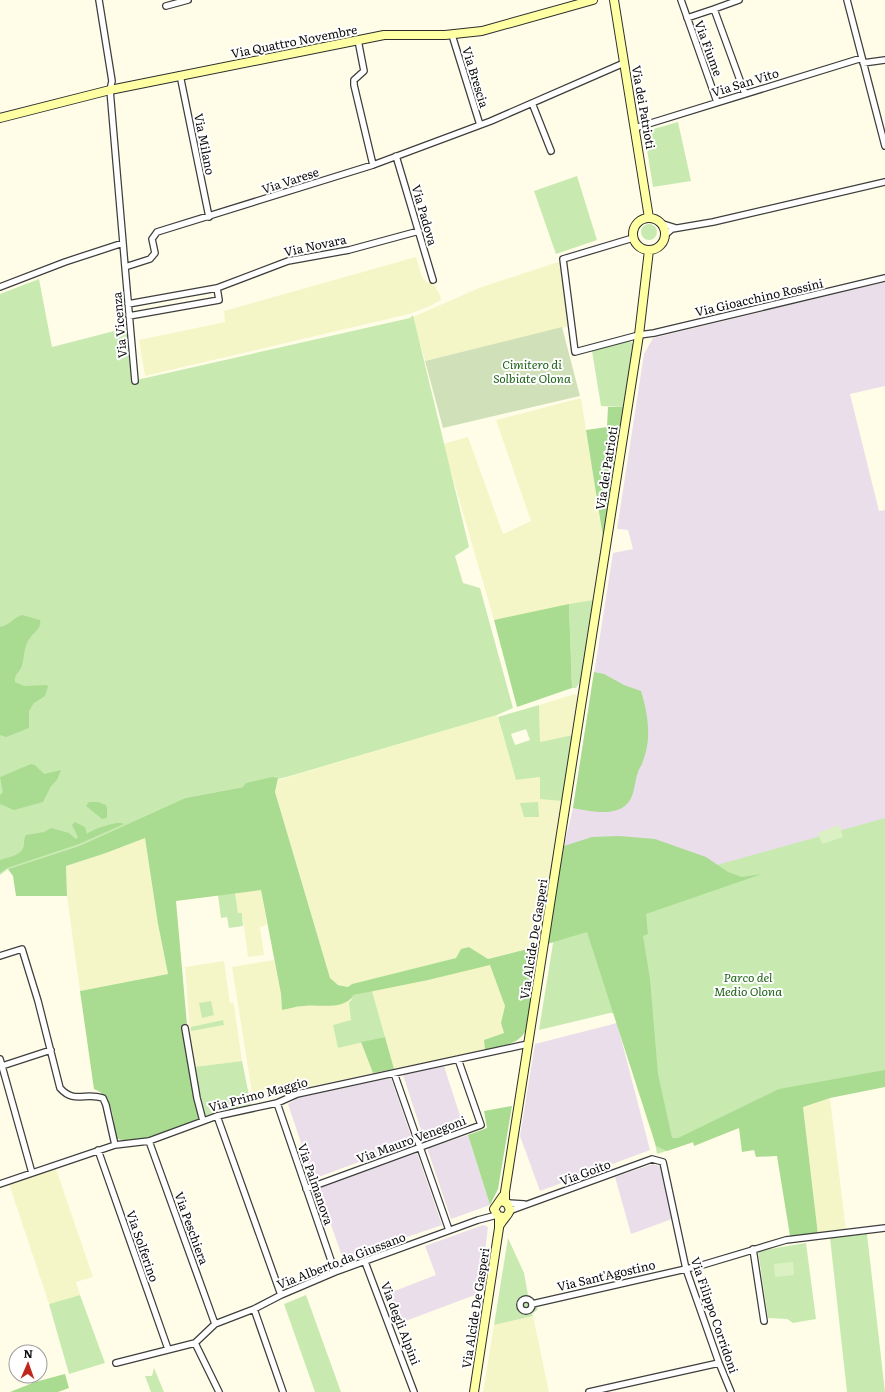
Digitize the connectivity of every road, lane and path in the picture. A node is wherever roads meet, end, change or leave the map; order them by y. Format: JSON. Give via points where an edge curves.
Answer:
{"nodes":[{"id":1,"x":99,"y":0,"type":"edge"},
{"id":2,"x":188,"y":0,"type":"edge"},
{"id":3,"x":593,"y":0,"type":"edge"},
{"id":4,"x":614,"y":0,"type":"edge"},
{"id":5,"x":681,"y":0,"type":"edge"},
{"id":6,"x":739,"y":0,"type":"edge"},
{"id":7,"x":847,"y":0,"type":"edge"},
{"id":8,"x":166,"y":6,"type":"dead end"},
{"id":9,"x":714,"y":9,"type":"junction"},
{"id":10,"x":687,"y":18,"type":"junction"},
{"id":11,"x":452,"y":35,"type":"junction"},
{"id":12,"x":358,"y":40,"type":"junction"},
{"id":13,"x":862,"y":60,"type":"junction"},
{"id":14,"x":885,"y":60,"type":"edge"},
{"id":15,"x":624,"y":63,"type":"junction"},
{"id":16,"x":180,"y":75,"type":"junction"},
{"id":17,"x":110,"y":90,"type":"junction"},
{"id":18,"x":745,"y":94,"type":"junction"},
{"id":19,"x":532,"y":102,"type":"junction"},
{"id":20,"x":717,"y":102,"type":"junction"},
{"id":21,"x":0,"y":118,"type":"edge"},
{"id":22,"x":480,"y":125,"type":"junction"},
{"id":23,"x":635,"y":128,"type":"junction"},
{"id":24,"x":884,"y":141,"type":"edge"},
{"id":25,"x":551,"y":151,"type":"dead end"},
{"id":26,"x":396,"y":156,"type":"junction"},
{"id":27,"x":373,"y":165,"type":"junction"},
{"id":28,"x":885,"y":182,"type":"edge"},
{"id":29,"x":209,"y":217,"type":"junction"},
{"id":30,"x":649,"y":218,"type":"junction"},
{"id":31,"x":660,"y":223,"type":"junction"},
{"id":32,"x":677,"y":228,"type":"junction"},
{"id":33,"x":419,"y":231,"type":"junction"},
{"id":34,"x":665,"y":235,"type":"junction"},
{"id":35,"x":633,"y":238,"type":"junction"},
{"id":36,"x":123,"y":243,"type":"junction"},
{"id":37,"x":649,"y":250,"type":"junction"},
{"id":38,"x":125,"y":267,"type":"junction"},
{"id":39,"x":885,"y":278,"type":"edge"},
{"id":40,"x":433,"y":280,"type":"dead end"},
{"id":41,"x":0,"y":287,"type":"edge"},
{"id":42,"x":217,"y":288,"type":"junction"},
{"id":43,"x":128,"y":304,"type":"junction"},
{"id":44,"x":129,"y":316,"type":"junction"},
{"id":45,"x":639,"y":335,"type":"junction"},
{"id":46,"x":135,"y":381,"type":"dead end"},
{"id":47,"x":584,"y":690,"type":"joint"},
{"id":48,"x":0,"y":956,"type":"edge"},
{"id":49,"x":185,"y":1028,"type":"dead end"},
{"id":50,"x":528,"y":1044,"type":"junction"},
{"id":51,"x":51,"y":1050,"type":"junction"},
{"id":52,"x":0,"y":1059,"type":"edge"},
{"id":53,"x":458,"y":1059,"type":"junction"},
{"id":54,"x":2,"y":1066,"type":"junction"},
{"id":55,"x":394,"y":1073,"type":"junction"},
{"id":56,"x":277,"y":1103,"type":"junction"},
{"id":57,"x":217,"y":1116,"type":"junction"},
{"id":58,"x":203,"y":1121,"type":"junction"},
{"id":59,"x":149,"y":1140,"type":"junction"},
{"id":60,"x":115,"y":1145,"type":"junction"},
{"id":61,"x":420,"y":1148,"type":"junction"},
{"id":62,"x":98,"y":1150,"type":"junction"},
{"id":63,"x":652,"y":1159,"type":"joint"},
{"id":64,"x":32,"y":1173,"type":"junction"},
{"id":65,"x":0,"y":1184,"type":"edge"},
{"id":66,"x":306,"y":1189,"type":"junction"},
{"id":67,"x":504,"y":1202,"type":"junction"},
{"id":68,"x":524,"y":1204,"type":"junction"},
{"id":69,"x":501,"y":1214,"type":"junction"},
{"id":70,"x":885,"y":1228,"type":"edge"},
{"id":71,"x":449,"y":1230,"type":"junction"},
{"id":72,"x":753,"y":1249,"type":"junction"},
{"id":73,"x":365,"y":1262,"type":"junction"},
{"id":74,"x":686,"y":1269,"type":"junction"},
{"id":75,"x":335,"y":1272,"type":"junction"},
{"id":76,"x":281,"y":1294,"type":"junction"},
{"id":77,"x":532,"y":1304,"type":"dead end"},
{"id":78,"x":254,"y":1309,"type":"junction"},
{"id":79,"x":764,"y":1321,"type":"dead end"},
{"id":80,"x":215,"y":1324,"type":"junction"},
{"id":81,"x":195,"y":1343,"type":"junction"},
{"id":82,"x":168,"y":1349,"type":"junction"},
{"id":83,"x":116,"y":1363,"type":"dead end"},
{"id":84,"x":719,"y":1363,"type":"junction"},
{"id":85,"x":219,"y":1392,"type":"edge"},
{"id":86,"x":283,"y":1392,"type":"edge"},
{"id":87,"x":414,"y":1392,"type":"edge"},
{"id":88,"x":474,"y":1392,"type":"edge"},
{"id":89,"x":589,"y":1392,"type":"edge"},
{"id":90,"x":731,"y":1392,"type":"edge"}],
"edges":[{"from":1,"to":17,"type":"street","via":[[112,82]]},
{"from":2,"to":8,"type":"street"},
{"from":3,"to":11,"type":"street","name":"Via Quattro Novembre","via":[[482,31]]},
{"from":4,"to":15,"type":"street","name":"Via dei Patrioti"},
{"from":5,"to":10,"type":"street","name":"Via Fiume"},
{"from":6,"to":9,"type":"street"},
{"from":7,"to":13,"type":"street"},
{"from":9,"to":10,"type":"street"},
{"from":9,"to":18,"type":"street"},
{"from":10,"to":20,"type":"street","name":"Via Fiume"},
{"from":11,"to":12,"type":"street","name":"Via Quattro Novembre","via":[[395,34]]},
{"from":11,"to":22,"type":"street","name":"Via Brescia"},
{"from":12,"to":16,"type":"street","name":"Via Quattro Novembre"},
{"from":12,"to":27,"type":"street","via":[[364,71],[354,80],[354,85]]},
{"from":13,"to":14,"type":"street","name":"Via San Vito"},
{"from":13,"to":18,"type":"street","name":"Via San Vito"},
{"from":13,"to":24,"type":"street"},
{"from":15,"to":19,"type":"street","name":"Via Varese"},
{"from":15,"to":23,"type":"street","name":"Via dei Patrioti"},
{"from":16,"to":17,"type":"street","name":"Via Quattro Novembre"},
{"from":16,"to":29,"type":"street","name":"Via Milano"},
{"from":17,"to":21,"type":"street","name":"Via Quattro Novembre"},
{"from":17,"to":36,"type":"street"},
{"from":18,"to":20,"type":"street","name":"Via San Vito"},
{"from":19,"to":22,"type":"street","name":"Via Varese"},
{"from":19,"to":25,"type":"street"},
{"from":20,"to":23,"type":"street","name":"Via San Vito"},
{"from":22,"to":26,"type":"street","name":"Via Varese"},
{"from":23,"to":30,"type":"street","name":"Via dei Patrioti"},
{"from":26,"to":27,"type":"street","name":"Via Varese"},
{"from":26,"to":33,"type":"street","name":"Via Padova"},
{"from":27,"to":29,"type":"street","name":"Via Varese"},
{"from":28,"to":32,"type":"street"},
{"from":29,"to":38,"type":"street","name":"Via Varese","via":[[154,234],[152,238],[155,253],[152,258]]},
{"from":30,"to":31,"type":"street"},
{"from":30,"to":35,"type":"street","via":[[635,226]]},
{"from":31,"to":32,"type":"street"},
{"from":31,"to":34,"type":"street"},
{"from":32,"to":34,"type":"street"},
{"from":33,"to":40,"type":"street","name":"Via Padova"},
{"from":33,"to":42,"type":"street","name":"Via Novara","via":[[349,250],[288,261]]},
{"from":34,"to":37,"type":"street","via":[[661,244]]},
{"from":35,"to":37,"type":"street","via":[[639,247]]},
{"from":35,"to":45,"type":"street","name":"Via Gioacchino Rossini","via":[[563,259],[575,352]]},
{"from":36,"to":38,"type":"street"},
{"from":36,"to":41,"type":"street"},
{"from":37,"to":45,"type":"street","name":"Via dei Patrioti"},
{"from":38,"to":43,"type":"street","name":"Via Vicenza"},
{"from":39,"to":45,"type":"street","name":"Via Gioacchino Rossini"},
{"from":42,"to":43,"type":"street","name":"Via Novara"},
{"from":42,"to":44,"type":"street","via":[[219,300]]},
{"from":43,"to":44,"type":"street","name":"Via Vicenza"},
{"from":44,"to":46,"type":"street","name":"Via Vicenza"},
{"from":45,"to":47,"type":"street","name":"Via dei Patrioti"},
{"from":47,"to":50,"type":"street","name":"Via Alcide De Gasperi"},
{"from":48,"to":51,"type":"street","via":[[22,949]]},
{"from":49,"to":58,"type":"street"},
{"from":50,"to":53,"type":"street","name":"Via Primo Maggio"},
{"from":50,"to":67,"type":"street","name":"Via Alcide De Gasperi"},
{"from":51,"to":54,"type":"street"},
{"from":51,"to":60,"type":"street","via":[[60,1088],[65,1094],[73,1098],[103,1098]]},
{"from":52,"to":54,"type":"street"},
{"from":53,"to":55,"type":"street","name":"Via Primo Maggio"},
{"from":53,"to":61,"type":"street","name":"Via Mauro Venegoni","via":[[481,1125]]},
{"from":54,"to":64,"type":"street"},
{"from":55,"to":56,"type":"street","name":"Via Primo Maggio","via":[[297,1094]]},
{"from":55,"to":61,"type":"street"},
{"from":56,"to":57,"type":"street","name":"Via Primo Maggio"},
{"from":56,"to":66,"type":"street","name":"Via Palmanova"},
{"from":57,"to":58,"type":"street","name":"Via Primo Maggio"},
{"from":57,"to":76,"type":"street"},
{"from":58,"to":59,"type":"street","name":"Via Primo Maggio"},
{"from":59,"to":60,"type":"street","name":"Via Primo Maggio"},
{"from":59,"to":80,"type":"street","name":"Via Peschiera"},
{"from":60,"to":62,"type":"street","name":"Via Primo Maggio"},
{"from":61,"to":66,"type":"street","name":"Via Mauro Venegoni"},
{"from":61,"to":71,"type":"street"},
{"from":62,"to":64,"type":"street","name":"Via Primo Maggio"},
{"from":62,"to":82,"type":"street","name":"Via Solferino"},
{"from":63,"to":68,"type":"street","name":"Via Goito"},
{"from":63,"to":74,"type":"street","name":"Via Filippo Corridoni","via":[[659,1160],[665,1165]]},
{"from":64,"to":65,"type":"street","name":"Via Primo Maggio"},
{"from":66,"to":75,"type":"street","name":"Via Palmanova"},
{"from":67,"to":68,"type":"street","name":"Via Goito"},
{"from":67,"to":69,"type":"street","name":"Via Alcide De Gasperi","via":[[509,1206]]},
{"from":67,"to":69,"type":"street","name":"Via Alcide De Gasperi","via":[[495,1205]]},
{"from":68,"to":69,"type":"street","name":"Via Goito"},
{"from":69,"to":71,"type":"street","name":"Via Alberto da Giussano","via":[[481,1218]]},
{"from":69,"to":88,"type":"street","name":"Via Alcide De Gasperi"},
{"from":70,"to":72,"type":"street","name":"Via Sant'Agostino","via":[[786,1240]]},
{"from":71,"to":73,"type":"street","name":"Via Alberto da Giussano"},
{"from":72,"to":74,"type":"street","name":"Via Sant'Agostino"},
{"from":72,"to":79,"type":"street"},
{"from":73,"to":75,"type":"street","name":"Via Alberto da Giussano"},
{"from":73,"to":87,"type":"street","name":"Via degli Alpini"},
{"from":74,"to":77,"type":"street","name":"Via Sant'Agostino"},
{"from":74,"to":84,"type":"street","name":"Via Filippo Corridoni"},
{"from":75,"to":76,"type":"street","name":"Via Alberto da Giussano"},
{"from":76,"to":78,"type":"street","name":"Via Alberto da Giussano"},
{"from":78,"to":80,"type":"street","name":"Via Alberto da Giussano"},
{"from":78,"to":86,"type":"street"},
{"from":80,"to":81,"type":"street","name":"Via Alberto da Giussano"},
{"from":81,"to":82,"type":"street"},
{"from":81,"to":85,"type":"street"},
{"from":82,"to":83,"type":"street"},
{"from":84,"to":89,"type":"street"},
{"from":84,"to":90,"type":"street","name":"Via Filippo Corridoni"}]}
